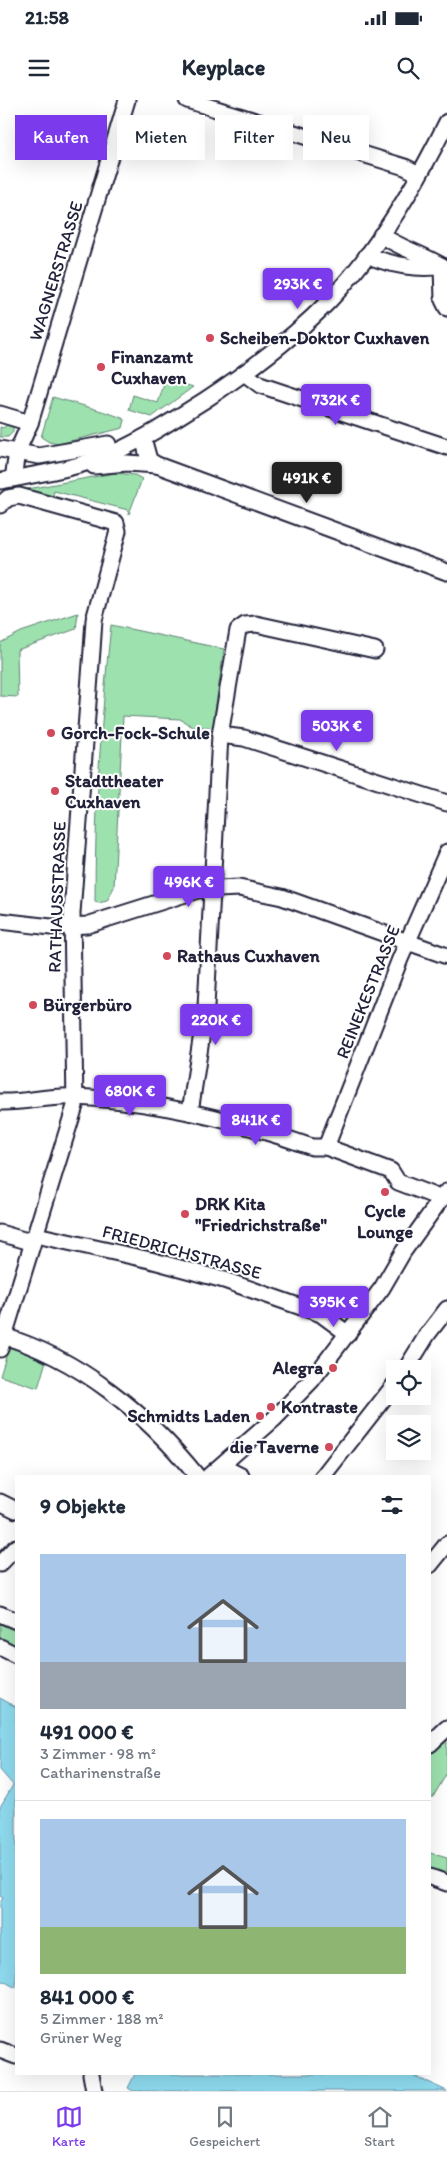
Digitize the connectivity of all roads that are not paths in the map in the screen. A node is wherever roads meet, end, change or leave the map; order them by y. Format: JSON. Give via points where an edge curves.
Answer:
{"nodes":[{"id":1,"x":126,"y":100,"type":"edge"},
{"id":2,"x":187,"y":100,"type":"edge"},
{"id":3,"x":447,"y":122,"type":"edge"},
{"id":4,"x":419,"y":174,"type":"junction"},
{"id":5,"x":380,"y":235,"type":"junction"},
{"id":6,"x":367,"y":255,"type":"junction"},
{"id":7,"x":445,"y":263,"type":"edge"},
{"id":8,"x":447,"y":308,"type":"edge"},
{"id":9,"x":244,"y":373,"type":"junction"},
{"id":10,"x":0,"y":414,"type":"edge"},
{"id":11,"x":30,"y":423,"type":"junction"},
{"id":12,"x":139,"y":440,"type":"junction"},
{"id":13,"x":447,"y":447,"type":"edge"},
{"id":14,"x":0,"y":449,"type":"edge"},
{"id":15,"x":157,"y":465,"type":"junction"},
{"id":16,"x":12,"y":467,"type":"edge"},
{"id":17,"x":68,"y":469,"type":"junction"},
{"id":18,"x":0,"y":505,"type":"edge"},
{"id":19,"x":447,"y":572,"type":"edge"},
{"id":20,"x":375,"y":650,"type":"dead end"},
{"id":21,"x":220,"y":735,"type":"junction"},
{"id":22,"x":447,"y":802,"type":"edge"},
{"id":23,"x":447,"y":852,"type":"edge"},
{"id":24,"x":212,"y":888,"type":"junction"},
{"id":25,"x":0,"y":921,"type":"edge"},
{"id":26,"x":72,"y":927,"type":"junction"},
{"id":27,"x":407,"y":941,"type":"junction"},
{"id":28,"x":447,"y":956,"type":"edge"},
{"id":29,"x":74,"y":1097,"type":"junction"},
{"id":30,"x":0,"y":1102,"type":"edge"},
{"id":31,"x":190,"y":1112,"type":"junction"},
{"id":32,"x":326,"y":1146,"type":"junction"},
{"id":33,"x":444,"y":1195,"type":"edge"},
{"id":34,"x":0,"y":1233,"type":"edge"},
{"id":35,"x":36,"y":1235,"type":"junction"},
{"id":36,"x":447,"y":1309,"type":"edge"},
{"id":37,"x":348,"y":1334,"type":"junction"},
{"id":38,"x":1,"y":1340,"type":"edge"},
{"id":39,"x":412,"y":1360,"type":"edge"},
{"id":40,"x":386,"y":1396,"type":"edge"},
{"id":41,"x":221,"y":1466,"type":"junction"},
{"id":42,"x":196,"y":1475,"type":"edge"},
{"id":43,"x":210,"y":1475,"type":"edge"},
{"id":44,"x":239,"y":1475,"type":"edge"},
{"id":45,"x":324,"y":1475,"type":"edge"},
{"id":46,"x":0,"y":1502,"type":"edge"},
{"id":47,"x":15,"y":1510,"type":"edge"},
{"id":48,"x":447,"y":1544,"type":"edge"},
{"id":49,"x":15,"y":1548,"type":"edge"},
{"id":50,"x":0,"y":1564,"type":"edge"},
{"id":51,"x":431,"y":1564,"type":"edge"},
{"id":52,"x":0,"y":1614,"type":"edge"},
{"id":53,"x":15,"y":1621,"type":"edge"},
{"id":54,"x":0,"y":1646,"type":"edge"},
{"id":55,"x":15,"y":1654,"type":"edge"},
{"id":56,"x":447,"y":1728,"type":"edge"},
{"id":57,"x":431,"y":1743,"type":"edge"},
{"id":58,"x":431,"y":1877,"type":"edge"},
{"id":59,"x":447,"y":1883,"type":"edge"},
{"id":60,"x":0,"y":2050,"type":"edge"},
{"id":61,"x":15,"y":2056,"type":"edge"},
{"id":62,"x":89,"y":2075,"type":"edge"},
{"id":63,"x":94,"y":2091,"type":"edge"}],
"edges":[{"from":1,"to":11,"type":"street","name":"WAGNERSTRASSE"},
{"from":2,"to":4,"type":"street"},
{"from":3,"to":4,"type":"street"},
{"from":4,"to":5,"type":"street"},
{"from":5,"to":6,"type":"street"},
{"from":5,"to":7,"type":"street","via":[[401,248]]},
{"from":6,"to":7,"type":"street","via":[[423,269]]},
{"from":6,"to":9,"type":"street","via":[[324,306]]},
{"from":7,"to":8,"type":"street","via":[[443,300]]},
{"from":9,"to":12,"type":"street"},
{"from":9,"to":13,"type":"street","via":[[260,385]]},
{"from":10,"to":11,"type":"street"},
{"from":11,"to":16,"type":"street","name":"WAGNERSTRASSE"},
{"from":12,"to":15,"type":"street","via":[[149,460]]},
{"from":12,"to":16,"type":"street","via":[[108,444],[68,459]]},
{"from":12,"to":17,"type":"street"},
{"from":14,"to":16,"type":"street"},
{"from":15,"to":17,"type":"street","via":[[127,463]]},
{"from":15,"to":19,"type":"street"},
{"from":16,"to":17,"type":"street"},
{"from":18,"to":26,"type":"street","name":"RATHAUSSTRASSE","via":[[8,498],[19,496],[116,523],[118,531],[94,620]]},
{"from":20,"to":21,"type":"street","via":[[274,628],[245,625],[238,630],[234,647]]},
{"from":21,"to":22,"type":"street","via":[[244,738]]},
{"from":21,"to":24,"type":"street"},
{"from":23,"to":27,"type":"street","name":"REINEKESTRASSE"},
{"from":24,"to":26,"type":"street"},
{"from":24,"to":27,"type":"street","via":[[239,888],[282,897]]},
{"from":24,"to":31,"type":"street","via":[[204,1031]]},
{"from":25,"to":26,"type":"street"},
{"from":26,"to":29,"type":"street","name":"RATHAUSSTRASSE"},
{"from":27,"to":28,"type":"street"},
{"from":27,"to":32,"type":"street","name":"REINEKESTRASSE"},
{"from":29,"to":30,"type":"street"},
{"from":29,"to":31,"type":"street"},
{"from":29,"to":35,"type":"street","name":"RATHAUSSTRASSE","via":[[75,1106]]},
{"from":31,"to":32,"type":"street","via":[[312,1147]]},
{"from":32,"to":33,"type":"street","via":[[390,1171],[398,1182]]},
{"from":33,"to":37,"type":"street"},
{"from":34,"to":35,"type":"street","name":"FRIEDRICHSTRASSE","via":[[27,1241]]},
{"from":35,"to":37,"type":"street","name":"FRIEDRICHSTRASSE","via":[[150,1260],[232,1283],[321,1314]]},
{"from":35,"to":38,"type":"street","name":"RATHAUSSTRASSE"},
{"from":36,"to":39,"type":"street"},
{"from":37,"to":41,"type":"street","via":[[312,1380]]},
{"from":38,"to":42,"type":"street","via":[[46,1350],[92,1377],[171,1444]]},
{"from":40,"to":45,"type":"street"},
{"from":41,"to":43,"type":"street"},
{"from":41,"to":44,"type":"street"},
{"from":46,"to":47,"type":"street"},
{"from":48,"to":51,"type":"street"},
{"from":49,"to":50,"type":"street"},
{"from":52,"to":53,"type":"street"},
{"from":54,"to":55,"type":"street"},
{"from":56,"to":57,"type":"street"},
{"from":58,"to":59,"type":"street"},
{"from":60,"to":61,"type":"street"},
{"from":62,"to":63,"type":"street"}]}
